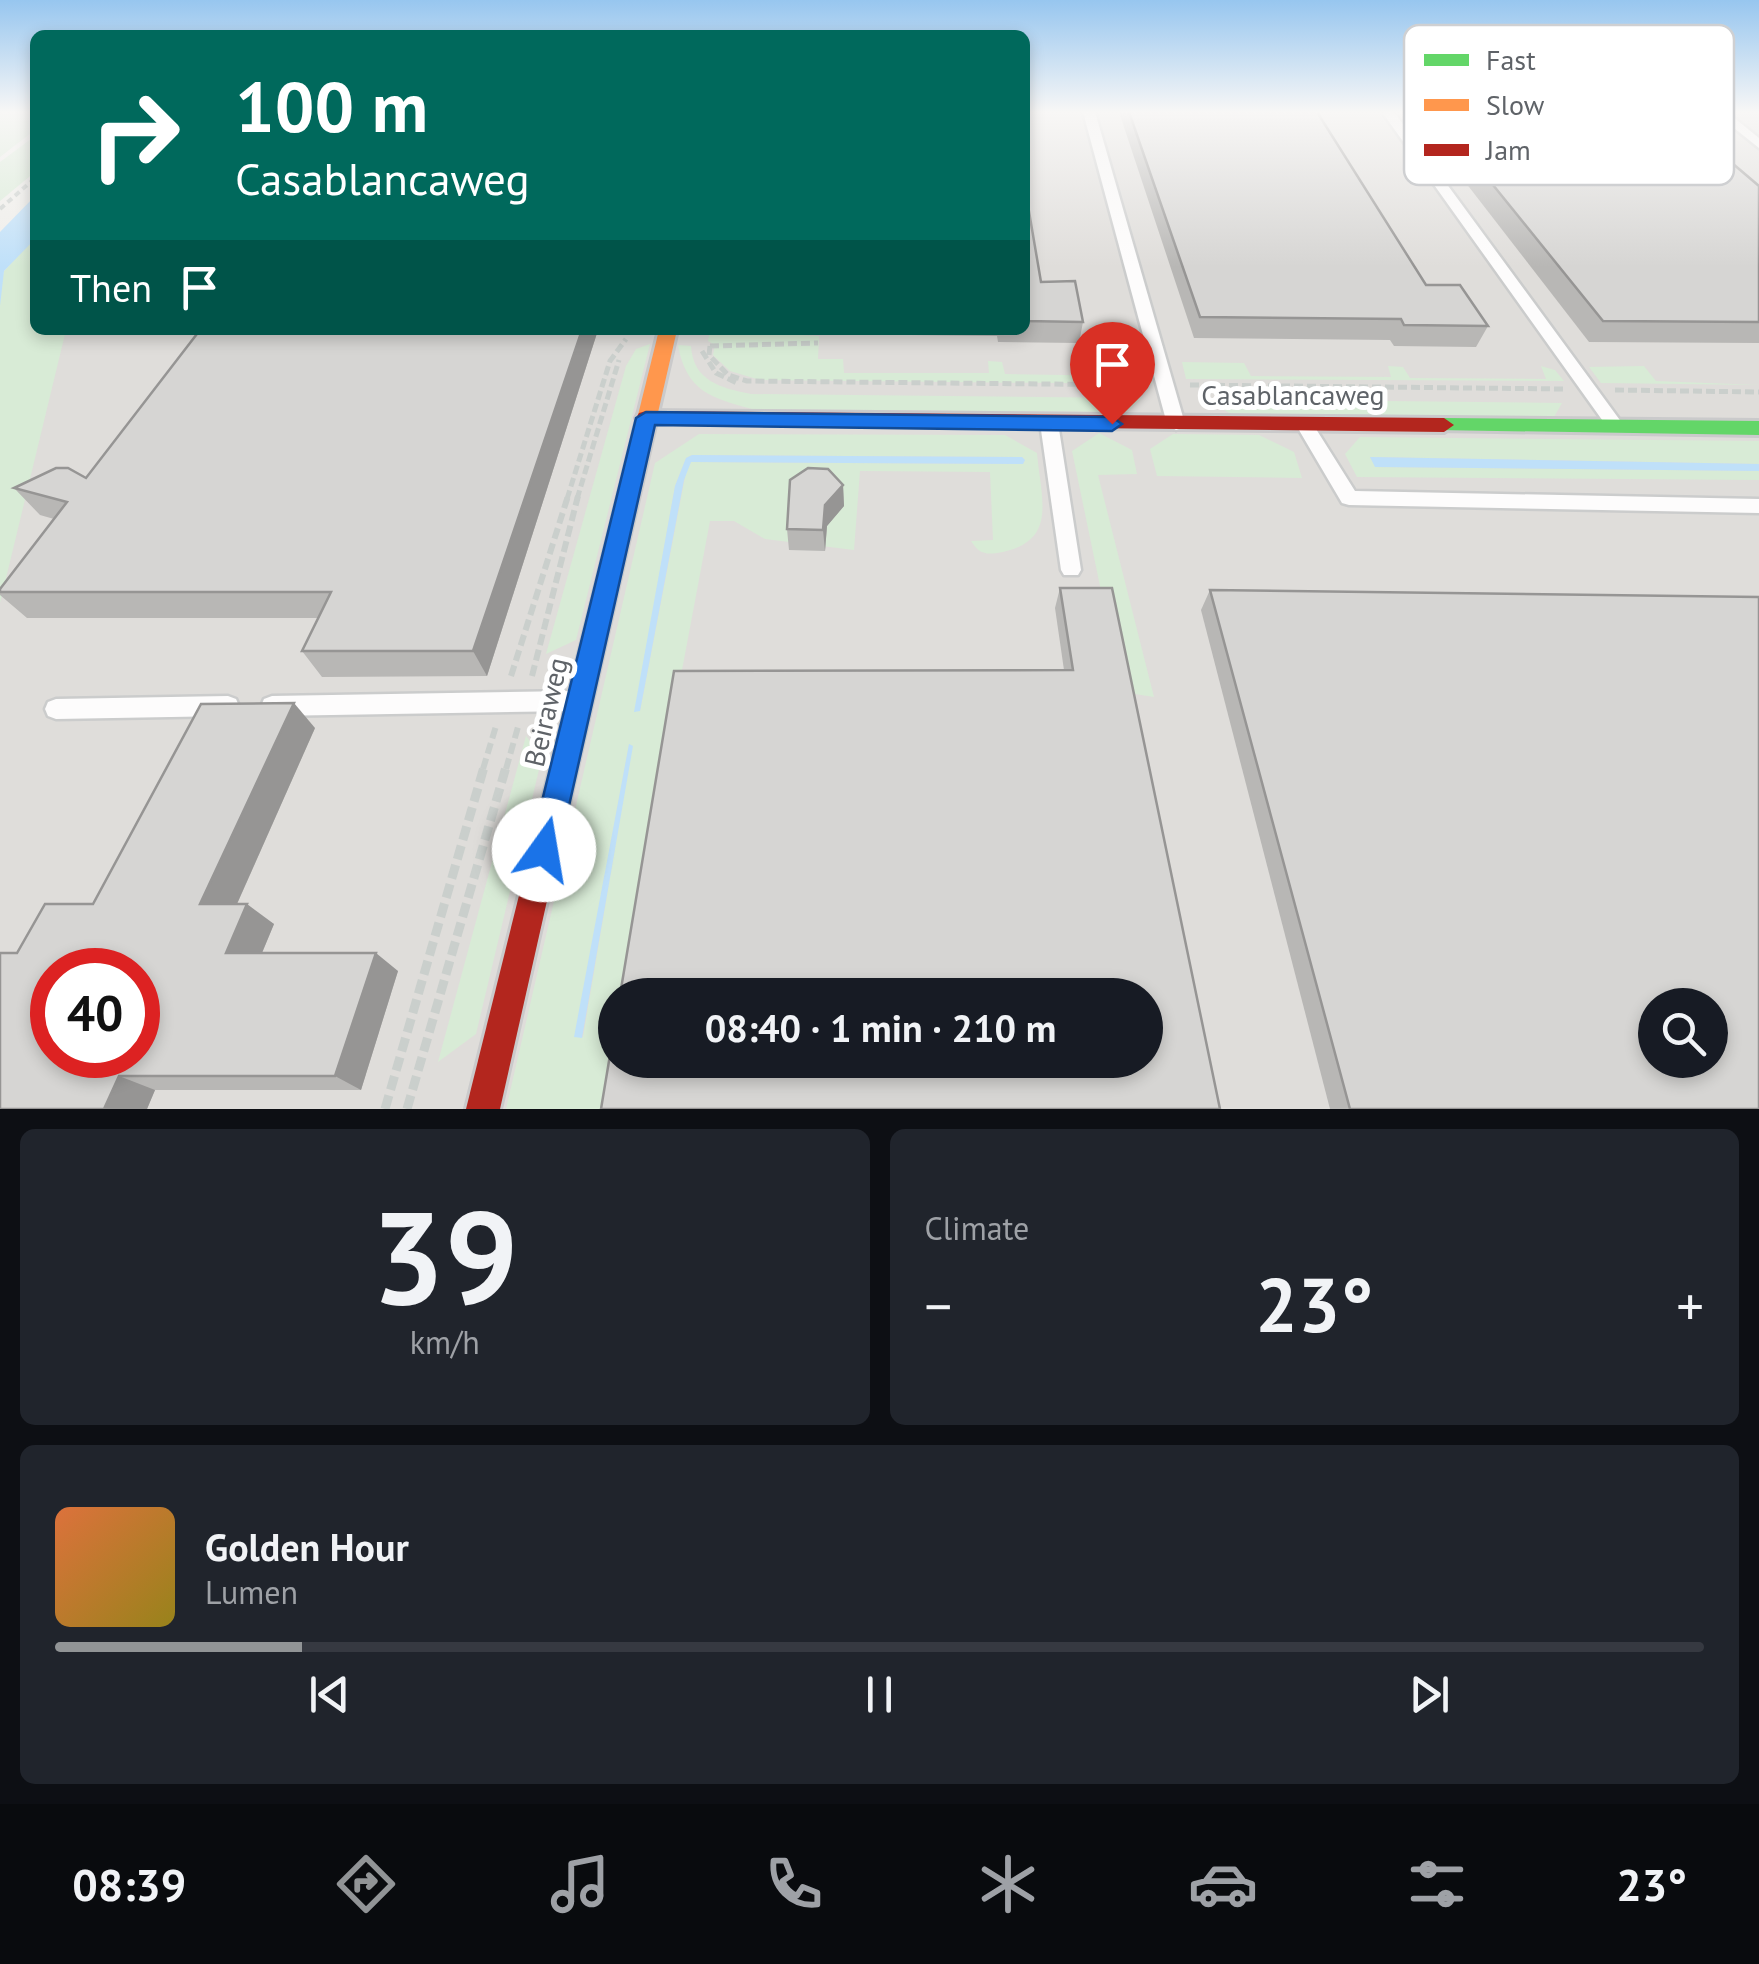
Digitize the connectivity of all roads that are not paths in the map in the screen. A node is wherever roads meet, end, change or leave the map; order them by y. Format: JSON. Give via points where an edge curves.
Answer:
{"nodes":[{"id":1,"x":1103,"y":164,"type":"edge"},
{"id":2,"x":1441,"y":185,"type":"edge"},
{"id":3,"x":667,"y":335,"type":"edge"},
{"id":4,"x":646,"y":418,"type":"junction"},
{"id":5,"x":1048,"y":424,"type":"junction"},
{"id":6,"x":1176,"y":424,"type":"junction"},
{"id":7,"x":1306,"y":425,"type":"junction"},
{"id":8,"x":1616,"y":427,"type":"junction"},
{"id":9,"x":1759,"y":428,"type":"edge"},
{"id":10,"x":1759,"y":506,"type":"edge"},
{"id":11,"x":1071,"y":570,"type":"dead end"},
{"id":12,"x":580,"y":701,"type":"junction"},
{"id":13,"x":56,"y":709,"type":"dead end"},
{"id":14,"x":483,"y":1109,"type":"edge"}],
"edges":[{"from":1,"to":6,"type":"lane"},
{"from":2,"to":8,"type":"lane"},
{"from":3,"to":4,"type":"street","name":"Beiraweg"},
{"from":4,"to":5,"type":"street","name":"Casablancaweg"},
{"from":4,"to":12,"type":"street","name":"Beiraweg"},
{"from":5,"to":6,"type":"street","name":"Casablancaweg"},
{"from":5,"to":11,"type":"lane"},
{"from":6,"to":7,"type":"street","name":"Casablancaweg"},
{"from":7,"to":8,"type":"street","name":"Casablancaweg"},
{"from":7,"to":10,"type":"lane","via":[[1349,498]]},
{"from":8,"to":9,"type":"street","name":"Casablancaweg"},
{"from":12,"to":13,"type":"lane"},
{"from":12,"to":14,"type":"street","name":"Beiraweg"}]}
